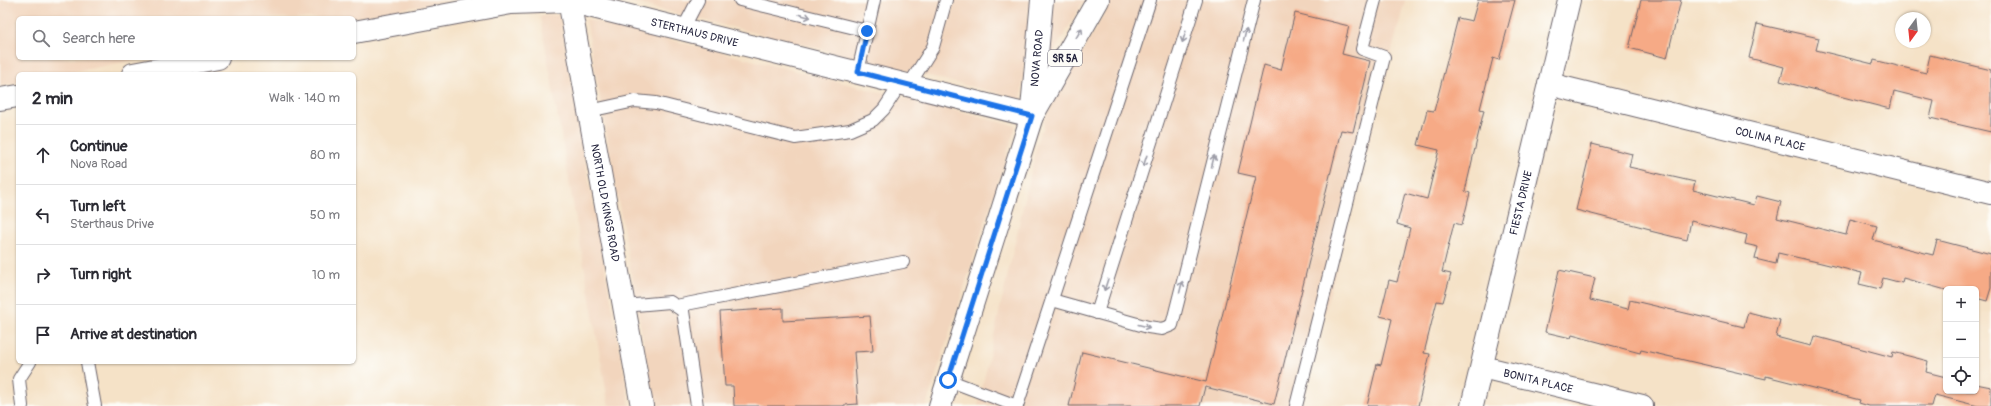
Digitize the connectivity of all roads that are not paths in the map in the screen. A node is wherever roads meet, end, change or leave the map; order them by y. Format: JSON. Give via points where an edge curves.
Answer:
{"nodes":[{"id":1,"x":569,"y":0,"type":"edge"},
{"id":2,"x":698,"y":0,"type":"edge"},
{"id":3,"x":740,"y":0,"type":"edge"},
{"id":4,"x":874,"y":0,"type":"edge"},
{"id":5,"x":946,"y":0,"type":"edge"},
{"id":6,"x":1042,"y":0,"type":"edge"},
{"id":7,"x":1098,"y":0,"type":"edge"},
{"id":8,"x":1150,"y":0,"type":"edge"},
{"id":9,"x":1196,"y":0,"type":"edge"},
{"id":10,"x":1254,"y":0,"type":"edge"},
{"id":11,"x":1375,"y":0,"type":"edge"},
{"id":12,"x":1570,"y":0,"type":"edge"},
{"id":13,"x":683,"y":29,"type":"junction"},
{"id":14,"x":867,"y":31,"type":"junction"},
{"id":15,"x":356,"y":32,"type":"edge"},
{"id":16,"x":207,"y":60,"type":"edge"},
{"id":17,"x":144,"y":72,"type":"edge"},
{"id":18,"x":858,"y":72,"type":"junction"},
{"id":19,"x":905,"y":84,"type":"junction"},
{"id":20,"x":1549,"y":84,"type":"junction"},
{"id":21,"x":16,"y":96,"type":"edge"},
{"id":22,"x":0,"y":99,"type":"edge"},
{"id":23,"x":589,"y":111,"type":"junction"},
{"id":24,"x":1032,"y":116,"type":"junction"},
{"id":25,"x":1991,"y":193,"type":"edge"},
{"id":26,"x":903,"y":262,"type":"dead end"},
{"id":27,"x":1052,"y":300,"type":"junction"},
{"id":28,"x":624,"y":306,"type":"junction"},
{"id":29,"x":676,"y":306,"type":"junction"},
{"id":30,"x":1097,"y":313,"type":"junction"},
{"id":31,"x":29,"y":364,"type":"edge"},
{"id":32,"x":87,"y":364,"type":"edge"},
{"id":33,"x":1482,"y":367,"type":"junction"},
{"id":34,"x":948,"y":380,"type":"junction"},
{"id":35,"x":22,"y":406,"type":"edge"},
{"id":36,"x":95,"y":406,"type":"edge"},
{"id":37,"x":642,"y":406,"type":"edge"},
{"id":38,"x":697,"y":406,"type":"edge"},
{"id":39,"x":940,"y":406,"type":"edge"},
{"id":40,"x":1017,"y":406,"type":"edge"},
{"id":41,"x":1296,"y":406,"type":"edge"},
{"id":42,"x":1472,"y":406,"type":"edge"},
{"id":43,"x":1642,"y":406,"type":"edge"}],
"edges":[{"from":1,"to":13,"type":"street","name":"STERTHAUS DRIVE"},
{"from":1,"to":15,"type":"street","name":"STERTHAUS DRIVE","via":[[511,3]]},
{"from":1,"to":23,"type":"street","name":"NORTH OLD KINGS ROAD"},
{"from":2,"to":13,"type":"lane"},
{"from":3,"to":14,"type":"lane","one_way":true},
{"from":4,"to":14,"type":"lane"},
{"from":5,"to":19,"type":"lane","via":[[933,47]]},
{"from":6,"to":24,"type":"street","name":"NOVA ROAD","number":"SR 5A"},
{"from":24,"to":7,"type":"street","name":"NOVA ROAD","number":"SR 5A","one_way":true},
{"from":8,"to":27,"type":"lane"},
{"from":9,"to":30,"type":"lane","one_way":true},
{"from":30,"to":10,"type":"lane","one_way":true,"via":[[1162,329],[1172,325]]},
{"from":11,"to":41,"type":"lane","via":[[1362,49],[1384,57]]},
{"from":12,"to":20,"type":"street","name":"FIESTA DRIVE"},
{"from":13,"to":18,"type":"street","name":"STERTHAUS DRIVE"},
{"from":14,"to":18,"type":"lane"},
{"from":16,"to":17,"type":"street"},
{"from":18,"to":19,"type":"street","name":"STERTHAUS DRIVE"},
{"from":19,"to":23,"type":"lane","via":[[873,120],[850,130],[795,138],[656,103],[635,101]]},
{"from":19,"to":24,"type":"street","name":"STERTHAUS DRIVE"},
{"from":20,"to":25,"type":"street","name":"COLINA PLACE"},
{"from":20,"to":33,"type":"street","name":"FIESTA DRIVE"},
{"from":21,"to":22,"type":"street"},
{"from":23,"to":28,"type":"street","name":"NORTH OLD KINGS ROAD"},
{"from":24,"to":34,"type":"street","name":"NOVA ROAD","number":"SR 5A"},
{"from":26,"to":29,"type":"lane"},
{"from":27,"to":30,"type":"lane"},
{"from":27,"to":40,"type":"lane"},
{"from":28,"to":29,"type":"lane","via":[[670,302]]},
{"from":28,"to":37,"type":"street","name":"NORTH OLD KINGS ROAD"},
{"from":29,"to":38,"type":"lane","via":[[683,311]]},
{"from":31,"to":35,"type":"lane","via":[[20,379]]},
{"from":32,"to":36,"type":"lane"},
{"from":33,"to":42,"type":"street","name":"FIESTA DRIVE"},
{"from":33,"to":43,"type":"street","name":"BONITA PLACE"},
{"from":34,"to":39,"type":"street","name":"NOVA ROAD","number":"SR 5A"},
{"from":34,"to":40,"type":"lane"}]}
